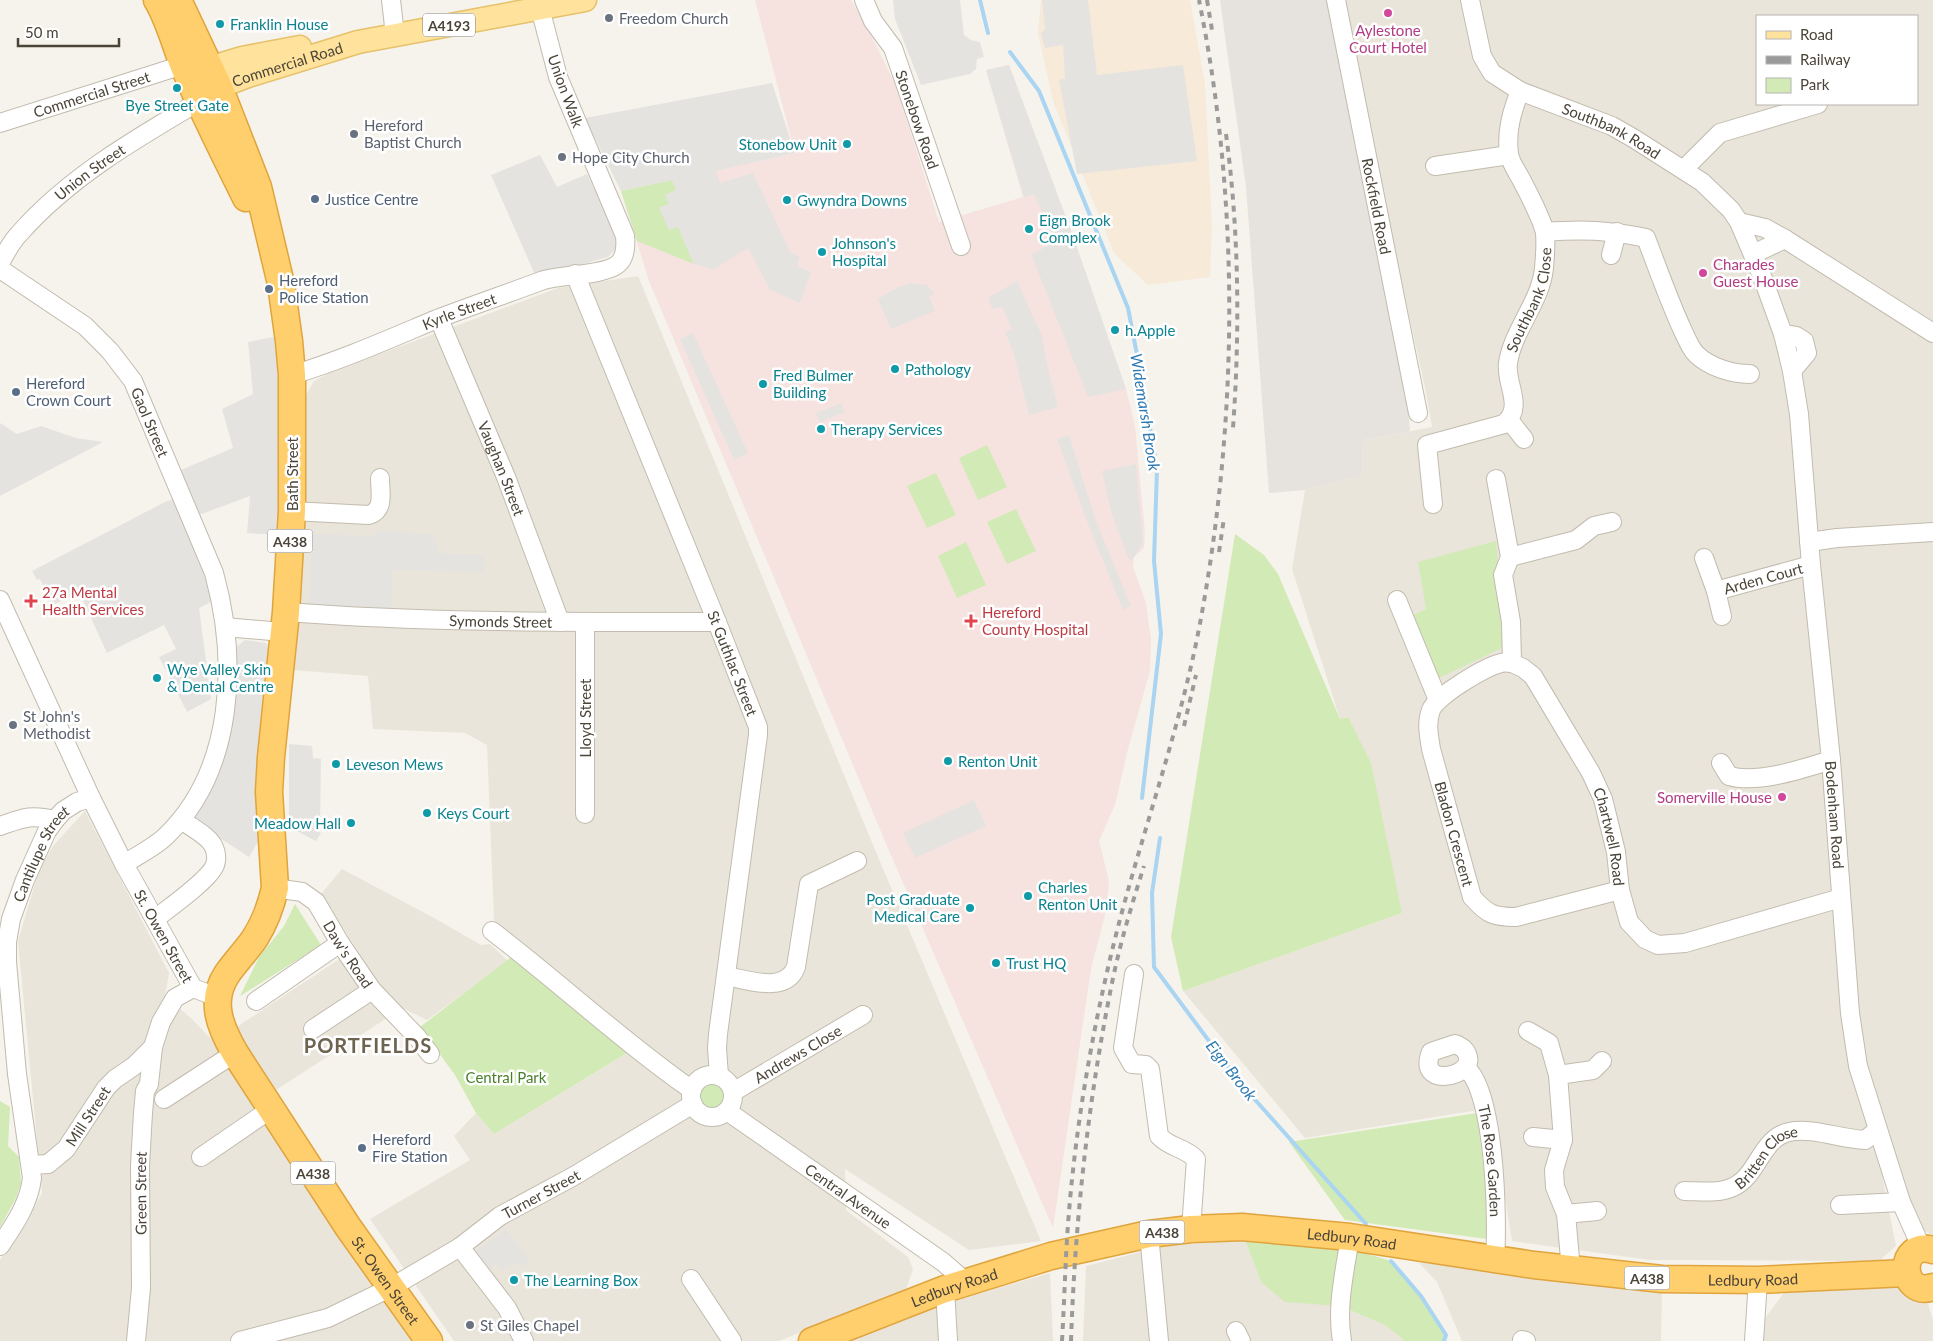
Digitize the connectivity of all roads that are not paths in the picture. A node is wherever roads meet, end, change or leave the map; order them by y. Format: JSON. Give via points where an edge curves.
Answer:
{"nodes":[{"id":1,"x":158,"y":0,"type":"edge"},
{"id":2,"x":178,"y":0,"type":"edge"},
{"id":3,"x":391,"y":0,"type":"edge"},
{"id":4,"x":585,"y":0,"type":"edge"},
{"id":5,"x":864,"y":0,"type":"edge"},
{"id":6,"x":1336,"y":0,"type":"edge"},
{"id":7,"x":1470,"y":0,"type":"edge"},
{"id":8,"x":540,"y":8,"type":"junction"},
{"id":9,"x":395,"y":35,"type":"junction"},
{"id":10,"x":199,"y":78,"type":"junction"},
{"id":11,"x":1520,"y":91,"type":"junction"},
{"id":12,"x":1815,"y":105,"type":"edge"},
{"id":13,"x":0,"y":123,"type":"edge"},
{"id":14,"x":1509,"y":155,"type":"junction"},
{"id":15,"x":1435,"y":166,"type":"dead end"},
{"id":16,"x":1684,"y":169,"type":"junction"},
{"id":17,"x":1739,"y":222,"type":"junction"},
{"id":18,"x":1545,"y":232,"type":"junction"},
{"id":19,"x":1617,"y":232,"type":"junction"},
{"id":20,"x":1785,"y":240,"type":"junction"},
{"id":21,"x":961,"y":246,"type":"dead end"},
{"id":22,"x":1753,"y":254,"type":"junction"},
{"id":23,"x":624,"y":255,"type":"joint"},
{"id":24,"x":1611,"y":255,"type":"dead end"},
{"id":25,"x":0,"y":263,"type":"edge"},
{"id":26,"x":0,"y":269,"type":"edge"},
{"id":27,"x":575,"y":274,"type":"junction"},
{"id":28,"x":439,"y":319,"type":"junction"},
{"id":29,"x":1933,"y":333,"type":"edge"},
{"id":30,"x":1750,"y":374,"type":"dead end"},
{"id":31,"x":292,"y":375,"type":"junction"},
{"id":32,"x":1418,"y":413,"type":"dead end"},
{"id":33,"x":1507,"y":422,"type":"junction"},
{"id":34,"x":1524,"y":439,"type":"dead end"},
{"id":35,"x":380,"y":478,"type":"dead end"},
{"id":36,"x":1496,"y":480,"type":"dead end"},
{"id":37,"x":1433,"y":504,"type":"dead end"},
{"id":38,"x":292,"y":511,"type":"junction"},
{"id":39,"x":1612,"y":522,"type":"dead end"},
{"id":40,"x":1933,"y":532,"type":"edge"},
{"id":41,"x":1865,"y":537,"type":"junction"},
{"id":42,"x":1809,"y":542,"type":"junction"},
{"id":43,"x":1933,"y":542,"type":"edge"},
{"id":44,"x":1510,"y":557,"type":"junction"},
{"id":45,"x":1704,"y":558,"type":"dead end"},
{"id":46,"x":1810,"y":565,"type":"junction"},
{"id":47,"x":1716,"y":591,"type":"junction"},
{"id":48,"x":0,"y":600,"type":"edge"},
{"id":49,"x":1397,"y":600,"type":"dead end"},
{"id":50,"x":1722,"y":616,"type":"dead end"},
{"id":51,"x":284,"y":622,"type":"junction"},
{"id":52,"x":560,"y":622,"type":"junction"},
{"id":53,"x":584,"y":622,"type":"junction"},
{"id":54,"x":717,"y":622,"type":"junction"},
{"id":55,"x":5,"y":623,"type":"edge"},
{"id":56,"x":225,"y":628,"type":"junction"},
{"id":57,"x":1512,"y":663,"type":"junction"},
{"id":58,"x":1438,"y":700,"type":"junction"},
{"id":59,"x":1831,"y":760,"type":"junction"},
{"id":60,"x":1721,"y":763,"type":"dead end"},
{"id":61,"x":91,"y":798,"type":"junction"},
{"id":62,"x":585,"y":814,"type":"dead end"},
{"id":63,"x":55,"y":820,"type":"junction"},
{"id":64,"x":181,"y":820,"type":"junction"},
{"id":65,"x":0,"y":826,"type":"edge"},
{"id":66,"x":856,"y":861,"type":"dead end"},
{"id":67,"x":124,"y":864,"type":"junction"},
{"id":68,"x":274,"y":888,"type":"junction"},
{"id":69,"x":1620,"y":890,"type":"junction"},
{"id":70,"x":1841,"y":898,"type":"junction"},
{"id":71,"x":155,"y":919,"type":"junction"},
{"id":72,"x":492,"y":931,"type":"dead end"},
{"id":73,"x":340,"y":943,"type":"junction"},
{"id":74,"x":1134,"y":974,"type":"dead end"},
{"id":75,"x":726,"y":976,"type":"junction"},
{"id":76,"x":372,"y":990,"type":"junction"},
{"id":77,"x":205,"y":992,"type":"junction"},
{"id":78,"x":256,"y":1001,"type":"dead end"},
{"id":79,"x":863,"y":1015,"type":"dead end"},
{"id":80,"x":313,"y":1029,"type":"dead end"},
{"id":81,"x":1528,"y":1031,"type":"dead end"},
{"id":82,"x":153,"y":1046,"type":"junction"},
{"id":83,"x":235,"y":1052,"type":"junction"},
{"id":84,"x":430,"y":1054,"type":"dead end"},
{"id":85,"x":1602,"y":1061,"type":"dead end"},
{"id":86,"x":1466,"y":1068,"type":"dead end"},
{"id":87,"x":1558,"y":1075,"type":"junction"},
{"id":88,"x":120,"y":1076,"type":"junction"},
{"id":89,"x":719,"y":1076,"type":"junction"},
{"id":90,"x":145,"y":1091,"type":"junction"},
{"id":91,"x":733,"y":1092,"type":"junction"},
{"id":92,"x":692,"y":1097,"type":"junction"},
{"id":93,"x":164,"y":1100,"type":"dead end"},
{"id":94,"x":271,"y":1109,"type":"junction"},
{"id":95,"x":727,"y":1111,"type":"junction"},
{"id":96,"x":1878,"y":1130,"type":"junction"},
{"id":97,"x":1533,"y":1137,"type":"dead end"},
{"id":98,"x":1563,"y":1140,"type":"junction"},
{"id":99,"x":201,"y":1157,"type":"dead end"},
{"id":100,"x":30,"y":1165,"type":"junction"},
{"id":101,"x":1684,"y":1191,"type":"dead end"},
{"id":102,"x":1901,"y":1202,"type":"junction"},
{"id":103,"x":1840,"y":1205,"type":"dead end"},
{"id":104,"x":1598,"y":1211,"type":"dead end"},
{"id":105,"x":1566,"y":1214,"type":"junction"},
{"id":106,"x":1191,"y":1229,"type":"junction"},
{"id":107,"x":1149,"y":1234,"type":"junction"},
{"id":108,"x":1357,"y":1238,"type":"junction"},
{"id":109,"x":0,"y":1246,"type":"edge"},
{"id":110,"x":460,"y":1247,"type":"junction"},
{"id":111,"x":1927,"y":1249,"type":"edge"},
{"id":112,"x":1495,"y":1258,"type":"junction"},
{"id":113,"x":1572,"y":1270,"type":"junction"},
{"id":114,"x":1906,"y":1274,"type":"junction"},
{"id":115,"x":691,"y":1280,"type":"dead end"},
{"id":116,"x":1758,"y":1280,"type":"junction"},
{"id":117,"x":956,"y":1285,"type":"junction"},
{"id":118,"x":392,"y":1287,"type":"junction"},
{"id":119,"x":1932,"y":1291,"type":"edge"},
{"id":120,"x":1522,"y":1340,"type":"edge"},
{"id":121,"x":136,"y":1341,"type":"edge"},
{"id":122,"x":240,"y":1341,"type":"edge"},
{"id":123,"x":429,"y":1341,"type":"edge"},
{"id":124,"x":524,"y":1341,"type":"edge"},
{"id":125,"x":732,"y":1341,"type":"edge"},
{"id":126,"x":812,"y":1341,"type":"edge"},
{"id":127,"x":948,"y":1341,"type":"edge"},
{"id":128,"x":1159,"y":1341,"type":"edge"},
{"id":129,"x":1342,"y":1341,"type":"edge"},
{"id":130,"x":1526,"y":1341,"type":"edge"},
{"id":131,"x":1754,"y":1341,"type":"edge"}],
"edges":[{"from":1,"to":10,"type":"highway","number":"A438"},
{"from":2,"to":10,"type":"highway","number":"A438"},
{"from":3,"to":9,"type":"street"},
{"from":4,"to":8,"type":"main road","name":"Commercial Road","number":"A4193"},
{"from":5,"to":21,"type":"street","name":"Stonebow Road","via":[[873,21],[893,48]]},
{"from":6,"to":32,"type":"street","name":"Rockfield Road"},
{"from":7,"to":11,"type":"street","name":"Southbank Road","via":[[1487,66],[1498,78]]},
{"from":8,"to":9,"type":"main road","name":"Commercial Road","number":"A4193"},
{"from":8,"to":23,"type":"street","name":"Union Walk","via":[[558,77],[625,236]]},
{"from":9,"to":10,"type":"main road","name":"Commercial Road","number":"A4193","via":[[358,42],[248,76]]},
{"from":10,"to":13,"type":"street","name":"Commercial Street"},
{"from":10,"to":25,"type":"street","name":"Union Street","via":[[122,149],[45,206],[17,236]]},
{"from":10,"to":31,"type":"highway","name":"Bath Street","number":"A438","via":[[258,187],[285,306]]},
{"from":11,"to":14,"type":"street","via":[[1511,114]]},
{"from":11,"to":16,"type":"street","name":"Southbank Road","via":[[1612,126]]},
{"from":12,"to":16,"type":"street","via":[[1720,133]]},
{"from":14,"to":15,"type":"street"},
{"from":14,"to":18,"type":"street","name":"Southbank Close"},
{"from":16,"to":17,"type":"street","name":"Southbank Road","via":[[1716,193]]},
{"from":17,"to":20,"type":"street","via":[[1765,228]]},
{"from":17,"to":22,"type":"street","name":"Bodenham Road"},
{"from":18,"to":19,"type":"street","via":[[1581,229]]},
{"from":18,"to":33,"type":"street","name":"Southbank Close","via":[[1544,269],[1534,301],[1511,348],[1508,367],[1514,395],[1513,413]]},
{"from":19,"to":24,"type":"street"},
{"from":19,"to":30,"type":"street","via":[[1646,238],[1692,350],[1723,369]]},
{"from":20,"to":22,"type":"street"},
{"from":20,"to":29,"type":"street"},
{"from":22,"to":42,"type":"street","name":"Bodenham Road","via":[[1783,334],[1792,370],[1799,414]]},
{"from":23,"to":27,"type":"street","name":"Kyrle Street","via":[[618,264],[607,270]]},
{"from":26,"to":56,"type":"street","name":"Gaol Street","via":[[85,326],[110,350],[133,381],[214,573]]},
{"from":27,"to":28,"type":"street","name":"Kyrle Street","via":[[552,277]]},
{"from":27,"to":54,"type":"street","name":"St Guthlac Street"},
{"from":28,"to":31,"type":"street","name":"Kyrle Street","via":[[332,363]]},
{"from":28,"to":52,"type":"street","name":"Vaughan Street","via":[[506,477]]},
{"from":31,"to":38,"type":"highway","name":"Bath Street","number":"A438"},
{"from":33,"to":34,"type":"street"},
{"from":33,"to":37,"type":"street","via":[[1427,445]]},
{"from":35,"to":38,"type":"street","via":[[380,508],[376,513]]},
{"from":36,"to":44,"type":"street"},
{"from":38,"to":51,"type":"highway","name":"Bath Street","number":"A438"},
{"from":39,"to":44,"type":"street","via":[[1594,526],[1576,540]]},
{"from":40,"to":41,"type":"street"},
{"from":41,"to":42,"type":"street"},
{"from":41,"to":43,"type":"street","via":[[1875,546]]},
{"from":42,"to":46,"type":"street","name":"Bodenham Road"},
{"from":44,"to":57,"type":"street","via":[[1503,575],[1511,622]]},
{"from":45,"to":47,"type":"street","name":"Arden Court"},
{"from":46,"to":47,"type":"street","name":"Arden Court"},
{"from":46,"to":59,"type":"street","name":"Bodenham Road"},
{"from":47,"to":50,"type":"street","name":"Arden Court"},
{"from":48,"to":55,"type":"street","name":"St. Owen Street"},
{"from":49,"to":58,"type":"street"},
{"from":51,"to":52,"type":"street","name":"Symonds Street","via":[[352,617]]},
{"from":51,"to":56,"type":"street","name":"Symonds Street"},
{"from":51,"to":68,"type":"highway","name":"Bath Street","number":"A438","via":[[269,792]]},
{"from":52,"to":53,"type":"street","name":"Symonds Street"},
{"from":53,"to":54,"type":"street","name":"Symonds Street"},
{"from":53,"to":62,"type":"street","name":"Lloyd Street"},
{"from":54,"to":75,"type":"street","name":"St Guthlac Street","via":[[756,720],[758,735]]},
{"from":55,"to":61,"type":"street","name":"St. Owen Street"},
{"from":56,"to":64,"type":"street","name":"Gaol Street","via":[[226,703],[216,754],[204,782]]},
{"from":57,"to":58,"type":"street","via":[[1490,667]]},
{"from":57,"to":69,"type":"street","name":"Chartwell Road","via":[[1533,676],[1603,799],[1616,852]]},
{"from":58,"to":69,"type":"street","name":"Bladon Crescent","via":[[1431,709],[1427,725],[1431,749],[1472,897],[1484,910],[1501,917],[1516,917]]},
{"from":59,"to":60,"type":"street","via":[[1807,768],[1742,780],[1729,776]]},
{"from":59,"to":70,"type":"street","name":"Bodenham Road"},
{"from":61,"to":63,"type":"street","name":"Cantilupe Street","via":[[77,802]]},
{"from":61,"to":67,"type":"street","name":"St. Owen Street"},
{"from":63,"to":65,"type":"street","via":[[30,816]]},
{"from":63,"to":100,"type":"street","name":"Cantilupe Street","via":[[25,880],[11,919],[7,942],[17,1074]]},
{"from":64,"to":67,"type":"street","name":"Gaol Street","via":[[154,846]]},
{"from":64,"to":71,"type":"street","via":[[209,840],[214,847],[215,864],[210,873]]},
{"from":66,"to":75,"type":"street","via":[[810,884],[793,975],[787,980],[770,983]]},
{"from":67,"to":71,"type":"street","name":"St. Owen Street"},
{"from":68,"to":73,"type":"street","name":"Daw's Road","via":[[311,896]]},
{"from":68,"to":77,"type":"highway","name":"Bath Street","number":"A438","via":[[262,928],[222,983]]},
{"from":69,"to":70,"type":"street","name":"Chartwell Road","via":[[1629,922],[1636,932],[1658,944],[1685,943]]},
{"from":70,"to":96,"type":"street","name":"Bodenham Road","via":[[1850,1013],[1858,1066]]},
{"from":71,"to":77,"type":"street","name":"St. Owen Street"},
{"from":72,"to":92,"type":"street"},
{"from":73,"to":76,"type":"street","name":"Daw's Road"},
{"from":73,"to":78,"type":"street"},
{"from":74,"to":106,"type":"street","via":[[1123,1048],[1132,1064],[1146,1065],[1150,1069],[1159,1136],[1166,1144],[1189,1151],[1196,1159]]},
{"from":75,"to":89,"type":"street","name":"St Guthlac Street","via":[[717,1048]]},
{"from":76,"to":80,"type":"street"},
{"from":76,"to":84,"type":"street","name":"Daw's Road"},
{"from":77,"to":82,"type":"street","name":"Mill Street","via":[[175,998],[161,1022]]},
{"from":77,"to":83,"type":"highway","name":"St. Owen Street","number":"A438","via":[[218,1011],[221,1027]]},
{"from":79,"to":91,"type":"street","name":"Andrews Close"},
{"from":81,"to":87,"type":"street","via":[[1549,1043]]},
{"from":82,"to":88,"type":"street","name":"Mill Street"},
{"from":82,"to":90,"type":"street","name":"Green Street","via":[[149,1084]]},
{"from":83,"to":93,"type":"street"},
{"from":83,"to":94,"type":"highway","name":"St. Owen Street","number":"A438"},
{"from":85,"to":87,"type":"street","via":[[1593,1070]]},
{"from":86,"to":112,"type":"street","name":"The Rose Garden","via":[[1473,1073],[1488,1133],[1496,1196]]},
{"from":87,"to":98,"type":"street"},
{"from":88,"to":90,"type":"street","via":[[137,1079]]},
{"from":88,"to":100,"type":"street","name":"Mill Street","via":[[106,1088],[62,1154],[48,1164]]},
{"from":89,"to":91,"type":"street","via":[[728,1082]]},
{"from":89,"to":92,"type":"street","via":[[700,1079]]},
{"from":90,"to":121,"type":"street","name":"Green Street","via":[[140,1166],[141,1288]]},
{"from":91,"to":95,"type":"street"},
{"from":92,"to":95,"type":"street","via":[[696,1110],[708,1117]]},
{"from":92,"to":110,"type":"street","name":"Turner Street","via":[[574,1176],[500,1216]]},
{"from":94,"to":99,"type":"street"},
{"from":94,"to":118,"type":"highway","name":"St. Owen Street","number":"A438","via":[[348,1227]]},
{"from":95,"to":117,"type":"street","name":"Central Avenue","via":[[943,1262]]},
{"from":96,"to":101,"type":"street","name":"Britten Close","via":[[1865,1140],[1788,1132],[1776,1138],[1743,1180],[1733,1187]]},
{"from":96,"to":102,"type":"street","name":"Bodenham Road"},
{"from":97,"to":98,"type":"street"},
{"from":98,"to":105,"type":"street","via":[[1554,1170],[1555,1187]]},
{"from":100,"to":109,"type":"street","via":[[31,1189],[17,1220]]},
{"from":102,"to":103,"type":"street"},
{"from":102,"to":111,"type":"street","name":"Bodenham Road"},
{"from":104,"to":105,"type":"street"},
{"from":105,"to":113,"type":"street"},
{"from":106,"to":107,"type":"highway","name":"Ledbury Road","number":"A438"},
{"from":106,"to":108,"type":"highway","name":"Ledbury Road","number":"A438","via":[[1242,1227]]},
{"from":107,"to":117,"type":"highway","name":"Ledbury Road","number":"A438","via":[[1052,1256]]},
{"from":107,"to":128,"type":"street"},
{"from":108,"to":112,"type":"highway","name":"Ledbury Road","number":"A438"},
{"from":108,"to":129,"type":"street","via":[[1340,1306]]},
{"from":110,"to":118,"type":"street","name":"Turner Street"},
{"from":110,"to":124,"type":"street","via":[[507,1308]]},
{"from":111,"to":114,"type":"highway","via":[[1916,1250],[1908,1258]]},
{"from":112,"to":113,"type":"highway","name":"Ledbury Road","number":"A438"},
{"from":113,"to":116,"type":"highway","name":"Ledbury Road","number":"A438","via":[[1662,1279]]},
{"from":114,"to":116,"type":"highway","name":"Ledbury Road","number":"A438"},
{"from":114,"to":119,"type":"highway","via":[[1915,1285]]},
{"from":115,"to":125,"type":"street"},
{"from":116,"to":131,"type":"street"},
{"from":117,"to":126,"type":"highway","name":"Ledbury Road","number":"A438"},
{"from":117,"to":127,"type":"street"},
{"from":118,"to":122,"type":"street","name":"Turner Street","via":[[328,1318]]},
{"from":118,"to":123,"type":"highway","name":"St. Owen Street","number":"A438"},
{"from":120,"to":130,"type":"street"}]}
